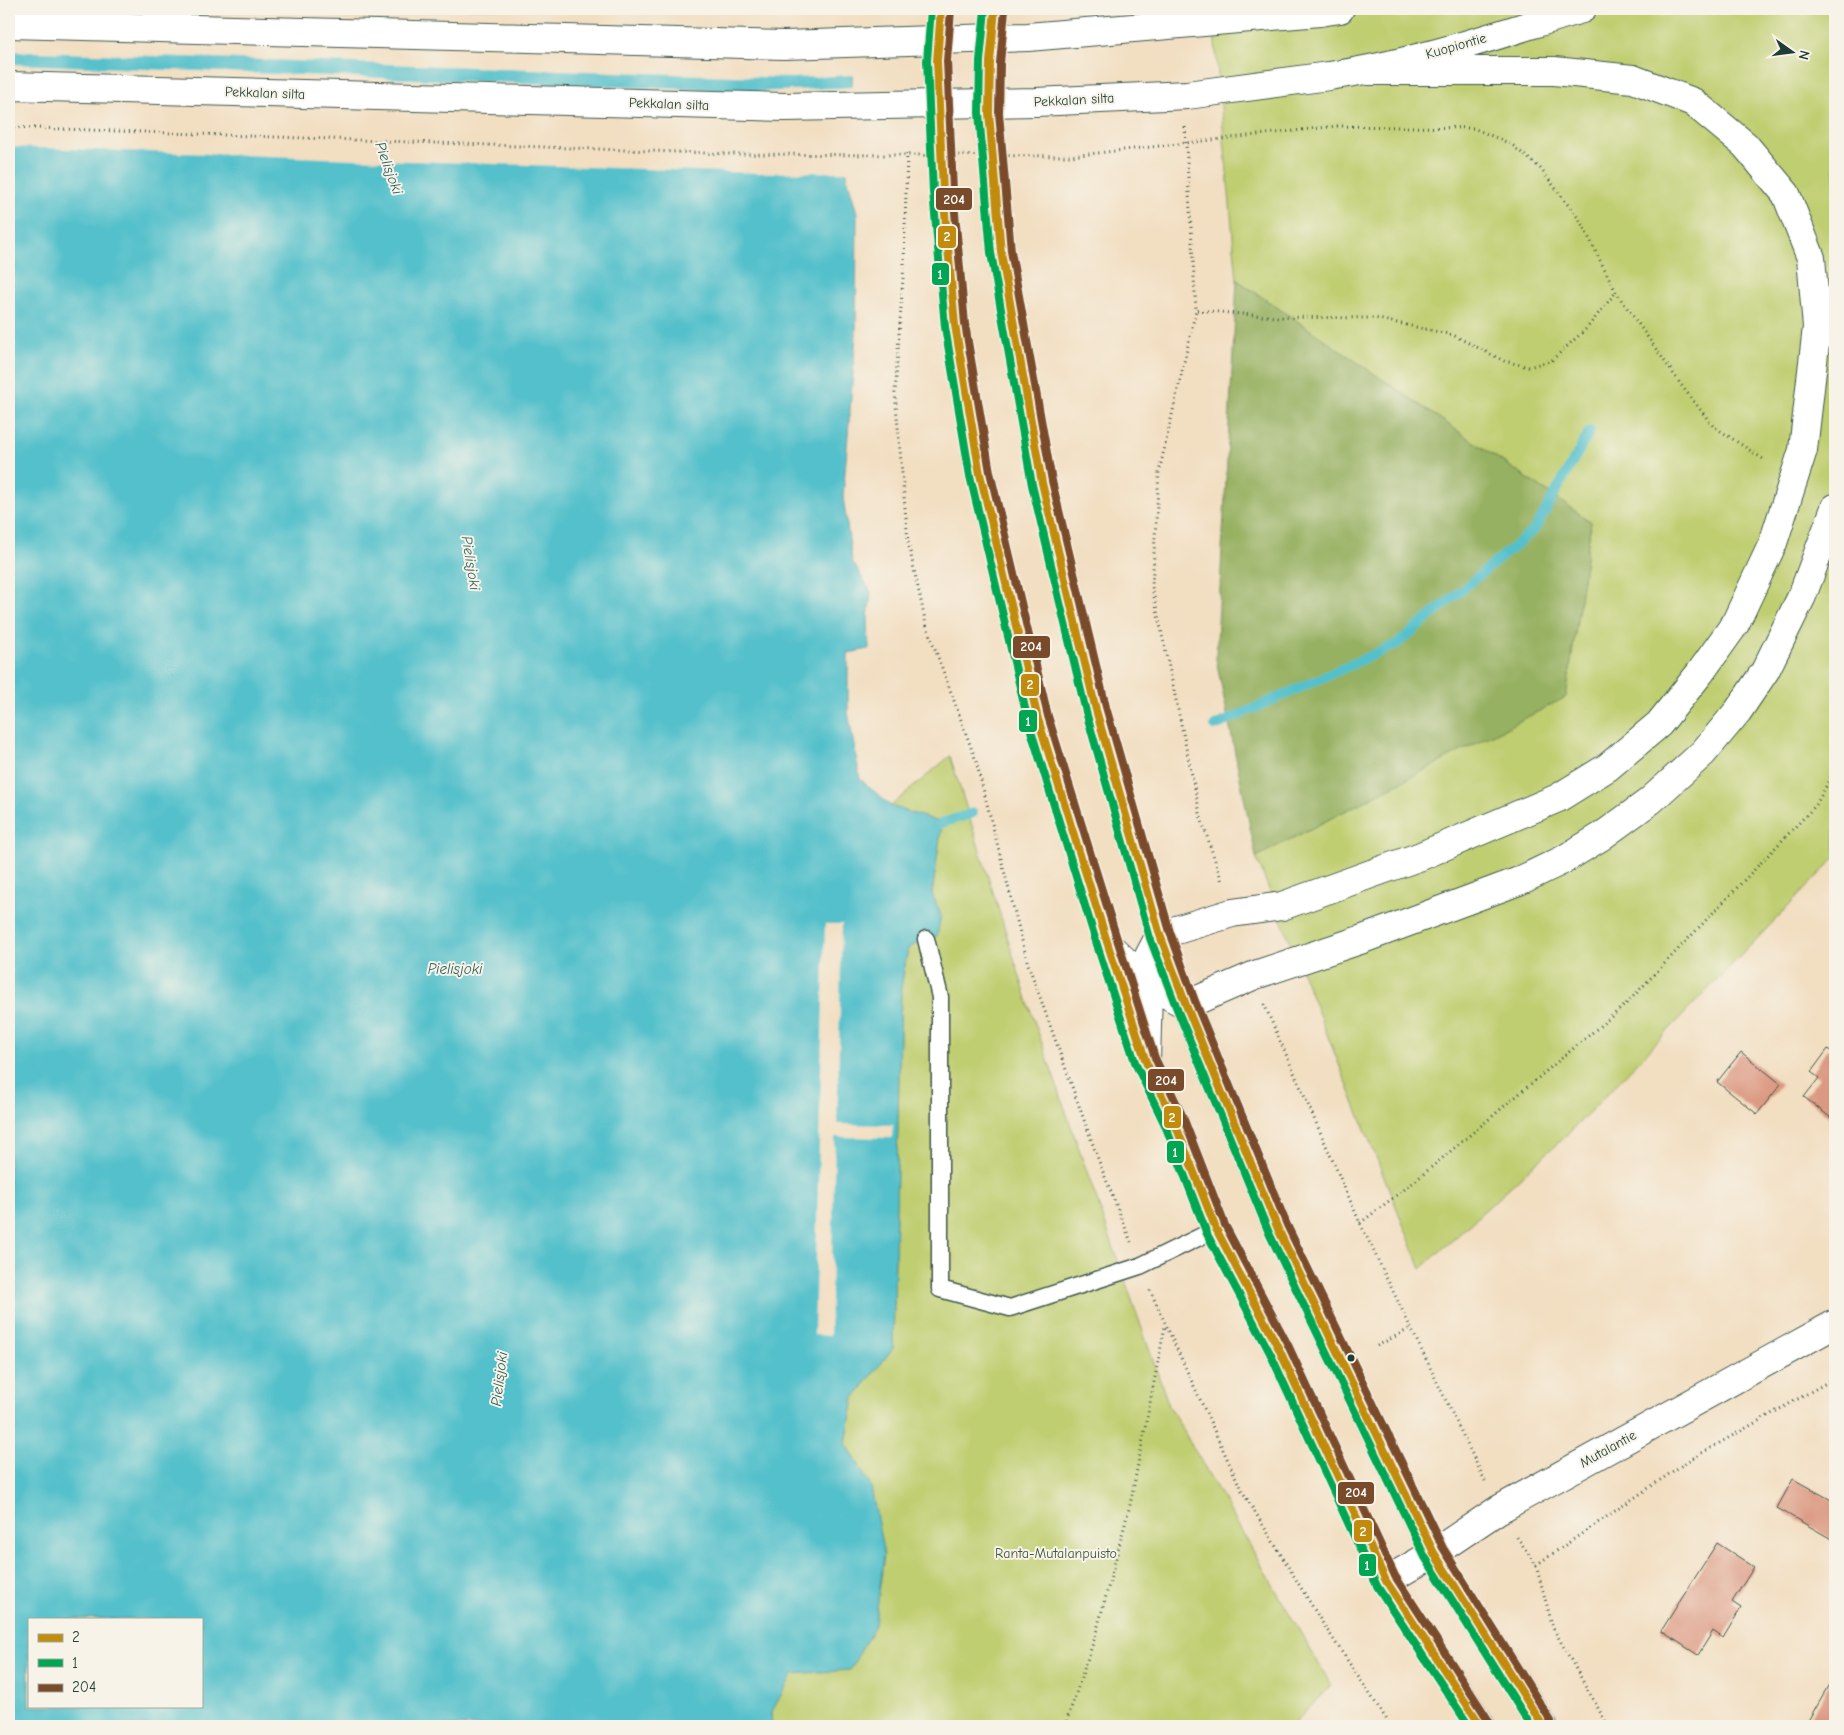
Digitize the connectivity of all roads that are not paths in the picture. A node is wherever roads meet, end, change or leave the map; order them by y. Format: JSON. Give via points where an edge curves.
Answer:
{"nodes":[{"id":1,"x":941,"y":9,"type":"edge"},
{"id":2,"x":995,"y":9,"type":"edge"},
{"id":3,"x":1582,"y":9,"type":"edge"},
{"id":4,"x":1330,"y":10,"type":"edge"},
{"id":5,"x":9,"y":24,"type":"edge"},
{"id":6,"x":1368,"y":71,"type":"junction"},
{"id":7,"x":1329,"y":76,"type":"joint"},
{"id":8,"x":9,"y":86,"type":"edge"},
{"id":9,"x":1835,"y":508,"type":"edge"},
{"id":10,"x":1160,"y":935,"type":"junction"},
{"id":11,"x":926,"y":939,"type":"dead end"},
{"id":12,"x":1108,"y":945,"type":"junction"},
{"id":13,"x":1149,"y":984,"type":"junction"},
{"id":14,"x":1186,"y":1004,"type":"junction"},
{"id":15,"x":1146,"y":1062,"type":"junction"},
{"id":16,"x":1216,"y":1229,"type":"junction"},
{"id":17,"x":1835,"y":1324,"type":"edge"},
{"id":18,"x":1434,"y":1553,"type":"junction"},
{"id":19,"x":1386,"y":1581,"type":"junction"},
{"id":20,"x":1481,"y":1726,"type":"edge"},
{"id":21,"x":1543,"y":1726,"type":"edge"}],
"edges":[{"from":1,"to":12,"type":"main road","via":[[937,61],[943,191],[955,325],[980,474],[1038,719]]},
{"from":2,"to":10,"type":"main road","via":[[990,113],[1001,252],[1047,502],[1096,710]]},
{"from":3,"to":6,"type":"main road","name":"Kuopiontie"},
{"from":4,"to":5,"type":"main road","bridge":true,"via":[[1028,37],[784,45]]},
{"from":6,"to":7,"type":"main road","name":"Kuopiontie"},
{"from":6,"to":10,"type":"main road","via":[[1554,71],[1633,78],[1693,102],[1745,145],[1786,194],[1811,258],[1817,327],[1803,450],[1773,543],[1734,624],[1659,724],[1608,767],[1558,798],[1421,856],[1282,906],[1232,913]]},
{"from":7,"to":8,"type":"main road","name":"Pekkalan silta","bridge":true,"via":[[1187,95],[785,107]]},
{"from":9,"to":14,"type":"main road","via":[[1802,596],[1765,671],[1738,711],[1702,753],[1650,801],[1587,846],[1519,881],[1363,940],[1255,975]]},
{"from":10,"to":13,"type":"main road","via":[[1149,956]]},
{"from":10,"to":14,"type":"main road"},
{"from":11,"to":16,"type":"lane","via":[[940,997],[940,1289],[1010,1308],[1140,1266]]},
{"from":12,"to":13,"type":"main road"},
{"from":12,"to":15,"type":"main road"},
{"from":13,"to":14,"type":"main road"},
{"from":13,"to":15,"type":"main road"},
{"from":14,"to":18,"type":"main road","via":[[1278,1229]]},
{"from":15,"to":16,"type":"main road","via":[[1174,1121]]},
{"from":16,"to":19,"type":"main road","via":[[1279,1349]]},
{"from":17,"to":18,"type":"main road","name":"Mutalantie","via":[[1498,1510]]},
{"from":18,"to":19,"type":"main road","name":"Mutalantie"},
{"from":18,"to":21,"type":"main road"},
{"from":19,"to":20,"type":"main road"}]}
